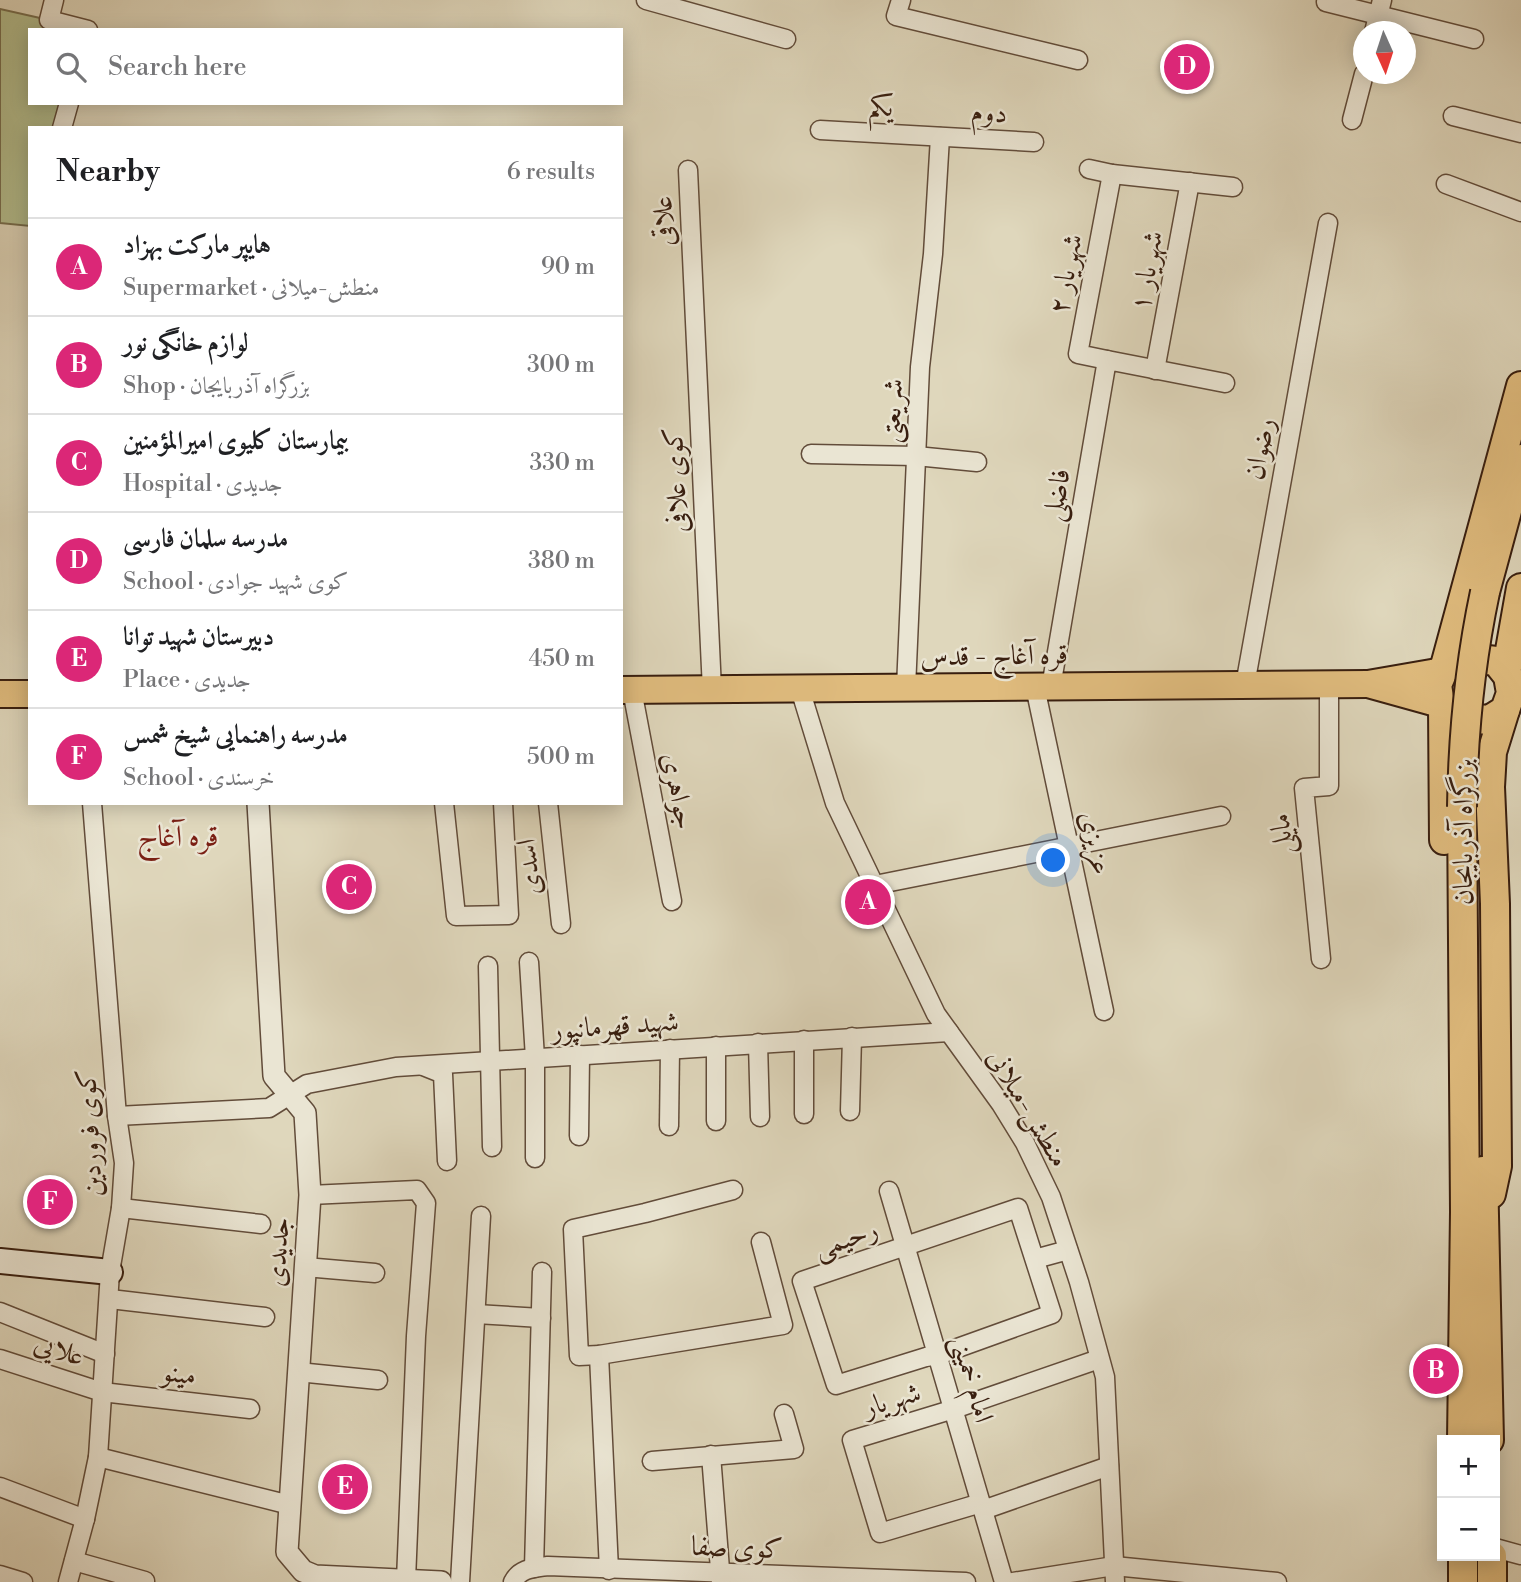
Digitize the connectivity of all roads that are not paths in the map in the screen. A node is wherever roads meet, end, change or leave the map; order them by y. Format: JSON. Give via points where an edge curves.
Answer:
{"nodes":[{"id":1,"x":54,"y":0,"type":"edge"},
{"id":2,"x":646,"y":0,"type":"edge"},
{"id":3,"x":901,"y":0,"type":"edge"},
{"id":4,"x":1326,"y":2,"type":"dead end"},
{"id":5,"x":695,"y":7,"type":"edge"},
{"id":6,"x":1378,"y":16,"type":"edge"},
{"id":7,"x":80,"y":28,"type":"edge"},
{"id":8,"x":786,"y":39,"type":"dead end"},
{"id":9,"x":1474,"y":39,"type":"dead end"},
{"id":10,"x":1079,"y":60,"type":"dead end"},
{"id":11,"x":1361,"y":84,"type":"edge"},
{"id":12,"x":68,"y":105,"type":"edge"},
{"id":13,"x":1453,"y":116,"type":"dead end"},
{"id":14,"x":1352,"y":120,"type":"dead end"},
{"id":15,"x":63,"y":126,"type":"edge"},
{"id":16,"x":820,"y":130,"type":"dead end"},
{"id":17,"x":1521,"y":133,"type":"edge"},
{"id":18,"x":940,"y":137,"type":"junction"},
{"id":19,"x":1034,"y":142,"type":"dead end"},
{"id":20,"x":1089,"y":169,"type":"dead end"},
{"id":21,"x":688,"y":170,"type":"dead end"},
{"id":22,"x":1112,"y":173,"type":"junction"},
{"id":23,"x":1190,"y":182,"type":"junction"},
{"id":24,"x":1446,"y":184,"type":"dead end"},
{"id":25,"x":1233,"y":187,"type":"dead end"},
{"id":26,"x":1521,"y":212,"type":"edge"},
{"id":27,"x":1328,"y":223,"type":"dead end"},
{"id":28,"x":692,"y":268,"type":"joint"},
{"id":29,"x":1107,"y":360,"type":"junction"},
{"id":30,"x":1155,"y":370,"type":"junction"},
{"id":31,"x":1225,"y":383,"type":"dead end"},
{"id":32,"x":1521,"y":386,"type":"edge"},
{"id":33,"x":811,"y":454,"type":"dead end"},
{"id":34,"x":916,"y":456,"type":"junction"},
{"id":35,"x":1521,"y":459,"type":"edge"},
{"id":36,"x":977,"y":462,"type":"dead end"},
{"id":37,"x":1521,"y":520,"type":"edge"},
{"id":38,"x":1498,"y":594,"type":"edge"},
{"id":39,"x":1444,"y":668,"type":"junction"},
{"id":40,"x":1506,"y":673,"type":"junction"},
{"id":41,"x":1329,"y":684,"type":"junction"},
{"id":42,"x":1368,"y":684,"type":"junction"},
{"id":43,"x":1245,"y":685,"type":"junction"},
{"id":44,"x":1043,"y":687,"type":"junction"},
{"id":45,"x":906,"y":688,"type":"junction"},
{"id":46,"x":800,"y":689,"type":"junction"},
{"id":47,"x":627,"y":690,"type":"edge"},
{"id":48,"x":712,"y":690,"type":"junction"},
{"id":49,"x":0,"y":694,"type":"edge"},
{"id":50,"x":28,"y":694,"type":"edge"},
{"id":51,"x":1442,"y":705,"type":"junction"},
{"id":52,"x":1505,"y":710,"type":"junction"},
{"id":53,"x":1442,"y":786,"type":"junction"},
{"id":54,"x":1476,"y":800,"type":"junction"},
{"id":55,"x":92,"y":805,"type":"edge"},
{"id":56,"x":258,"y":805,"type":"edge"},
{"id":57,"x":444,"y":805,"type":"edge"},
{"id":58,"x":503,"y":805,"type":"edge"},
{"id":59,"x":548,"y":805,"type":"edge"},
{"id":60,"x":1221,"y":816,"type":"dead end"},
{"id":61,"x":1069,"y":846,"type":"junction"},
{"id":62,"x":874,"y":885,"type":"junction"},
{"id":63,"x":672,"y":901,"type":"dead end"},
{"id":64,"x":561,"y":924,"type":"dead end"},
{"id":65,"x":1321,"y":959,"type":"dead end"},
{"id":66,"x":529,"y":962,"type":"dead end"},
{"id":67,"x":488,"y":966,"type":"dead end"},
{"id":68,"x":1104,"y":1011,"type":"dead end"},
{"id":69,"x":949,"y":1032,"type":"junction"},
{"id":70,"x":852,"y":1037,"type":"junction"},
{"id":71,"x":804,"y":1040,"type":"junction"},
{"id":72,"x":758,"y":1043,"type":"junction"},
{"id":73,"x":716,"y":1046,"type":"junction"},
{"id":74,"x":670,"y":1049,"type":"junction"},
{"id":75,"x":580,"y":1055,"type":"junction"},
{"id":76,"x":535,"y":1058,"type":"junction"},
{"id":77,"x":490,"y":1061,"type":"junction"},
{"id":78,"x":421,"y":1065,"type":"junction"},
{"id":79,"x":290,"y":1095,"type":"junction"},
{"id":80,"x":850,"y":1111,"type":"dead end"},
{"id":81,"x":804,"y":1114,"type":"dead end"},
{"id":82,"x":117,"y":1116,"type":"junction"},
{"id":83,"x":760,"y":1117,"type":"dead end"},
{"id":84,"x":716,"y":1121,"type":"dead end"},
{"id":85,"x":669,"y":1126,"type":"dead end"},
{"id":86,"x":579,"y":1136,"type":"dead end"},
{"id":87,"x":492,"y":1147,"type":"dead end"},
{"id":88,"x":535,"y":1158,"type":"dead end"},
{"id":89,"x":447,"y":1161,"type":"dead end"},
{"id":90,"x":733,"y":1190,"type":"dead end"},
{"id":91,"x":888,"y":1191,"type":"dead end"},
{"id":92,"x":310,"y":1195,"type":"junction"},
{"id":93,"x":121,"y":1208,"type":"junction"},
{"id":94,"x":481,"y":1216,"type":"dead end"},
{"id":95,"x":1475,"y":1217,"type":"junction"},
{"id":96,"x":261,"y":1224,"type":"dead end"},
{"id":97,"x":761,"y":1242,"type":"dead end"},
{"id":98,"x":906,"y":1247,"type":"junction"},
{"id":99,"x":1068,"y":1250,"type":"junction"},
{"id":100,"x":1035,"y":1259,"type":"junction"},
{"id":101,"x":0,"y":1261,"type":"edge"},
{"id":102,"x":305,"y":1267,"type":"junction"},
{"id":103,"x":110,"y":1272,"type":"junction"},
{"id":104,"x":542,"y":1272,"type":"dead end"},
{"id":105,"x":375,"y":1273,"type":"dead end"},
{"id":106,"x":110,"y":1299,"type":"junction"},
{"id":107,"x":0,"y":1312,"type":"edge"},
{"id":108,"x":476,"y":1314,"type":"junction"},
{"id":109,"x":265,"y":1317,"type":"dead end"},
{"id":110,"x":541,"y":1318,"type":"junction"},
{"id":111,"x":105,"y":1354,"type":"junction"},
{"id":112,"x":600,"y":1355,"type":"junction"},
{"id":113,"x":938,"y":1355,"type":"junction"},
{"id":114,"x":0,"y":1359,"type":"edge"},
{"id":115,"x":1100,"y":1359,"type":"junction"},
{"id":116,"x":298,"y":1372,"type":"junction"},
{"id":117,"x":378,"y":1380,"type":"dead end"},
{"id":118,"x":102,"y":1392,"type":"junction"},
{"id":119,"x":250,"y":1409,"type":"dead end"},
{"id":120,"x":954,"y":1409,"type":"junction"},
{"id":121,"x":784,"y":1414,"type":"dead end"},
{"id":122,"x":1462,"y":1435,"type":"edge"},
{"id":123,"x":1489,"y":1435,"type":"edge"},
{"id":124,"x":712,"y":1455,"type":"junction"},
{"id":125,"x":98,"y":1457,"type":"junction"},
{"id":126,"x":652,"y":1461,"type":"dead end"},
{"id":127,"x":1109,"y":1466,"type":"junction"},
{"id":128,"x":0,"y":1487,"type":"edge"},
{"id":129,"x":290,"y":1505,"type":"junction"},
{"id":130,"x":982,"y":1507,"type":"junction"},
{"id":131,"x":85,"y":1519,"type":"junction"},
{"id":132,"x":1500,"y":1549,"type":"edge"},
{"id":133,"x":1521,"y":1555,"type":"edge"},
{"id":134,"x":74,"y":1561,"type":"junction"},
{"id":135,"x":1463,"y":1561,"type":"edge"},
{"id":136,"x":1492,"y":1561,"type":"edge"},
{"id":137,"x":541,"y":1567,"type":"junction"},
{"id":138,"x":597,"y":1574,"type":"edge"},
{"id":139,"x":1114,"y":1574,"type":"edge"},
{"id":140,"x":0,"y":1575,"type":"edge"},
{"id":141,"x":721,"y":1578,"type":"edge"},
{"id":142,"x":1216,"y":1579,"type":"edge"},
{"id":143,"x":406,"y":1580,"type":"junction"},
{"id":144,"x":145,"y":1581,"type":"edge"},
{"id":145,"x":23,"y":1582,"type":"edge"},
{"id":146,"x":68,"y":1582,"type":"edge"},
{"id":147,"x":441,"y":1582,"type":"edge"},
{"id":148,"x":460,"y":1582,"type":"edge"},
{"id":149,"x":513,"y":1582,"type":"edge"},
{"id":150,"x":965,"y":1582,"type":"edge"},
{"id":151,"x":1004,"y":1582,"type":"edge"},
{"id":152,"x":1013,"y":1582,"type":"edge"},
{"id":153,"x":1277,"y":1582,"type":"edge"},
{"id":154,"x":1463,"y":1582,"type":"edge"},
{"id":155,"x":1492,"y":1582,"type":"edge"}],
"edges":[{"from":1,"to":7,"type":"street","via":[[49,20]]},
{"from":2,"to":5,"type":"street"},
{"from":3,"to":10,"type":"street","via":[[896,16]]},
{"from":4,"to":6,"type":"street"},
{"from":5,"to":8,"type":"street"},
{"from":6,"to":9,"type":"street"},
{"from":11,"to":14,"type":"street"},
{"from":12,"to":15,"type":"street"},
{"from":13,"to":17,"type":"street"},
{"from":16,"to":18,"type":"street","name":"یکم"},
{"from":18,"to":19,"type":"street","name":"دوم"},
{"from":18,"to":34,"type":"street","name":"شریعتی"},
{"from":20,"to":22,"type":"street"},
{"from":21,"to":28,"type":"street","name":"علاقی"},
{"from":22,"to":23,"type":"street"},
{"from":22,"to":29,"type":"street","name":"شهریار ۲","via":[[1078,354]]},
{"from":23,"to":25,"type":"street"},
{"from":23,"to":30,"type":"street","name":"شهریار ۱"},
{"from":24,"to":26,"type":"street"},
{"from":27,"to":43,"type":"street","name":"رضوان"},
{"from":28,"to":48,"type":"street","name":"کوی علافی"},
{"from":29,"to":30,"type":"street"},
{"from":29,"to":44,"type":"street","name":"فاضلی"},
{"from":30,"to":31,"type":"street"},
{"from":32,"to":38,"type":"highway","name":"بزرگراه آذربایجان"},
{"from":33,"to":34,"type":"street"},
{"from":34,"to":36,"type":"street"},
{"from":34,"to":45,"type":"street","name":"شریعتی"},
{"from":35,"to":38,"type":"highway","name":"بزرگراه آذربایجان"},
{"from":37,"to":38,"type":"highway","name":"بزرگراه آذربایجان"},
{"from":38,"to":39,"type":"highway","name":"بزرگراه آذربایجان"},
{"from":38,"to":40,"type":"highway","name":"بزرگراه آذربایجان"},
{"from":38,"to":54,"type":"highway","name":"بزرگراه آذربایجان","via":[[1482,692]]},
{"from":39,"to":40,"type":"highway","via":[[1462,657],[1496,662]]},
{"from":39,"to":42,"type":"main road"},
{"from":39,"to":51,"type":"highway","via":[[1437,685]]},
{"from":40,"to":52,"type":"highway","via":[[1511,694]]},
{"from":41,"to":42,"type":"main road","name":"قره آغاج - قدس"},
{"from":41,"to":43,"type":"main road","name":"قره آغاج - قدس"},
{"from":41,"to":65,"type":"street","name":"مایلی","via":[[1329,786],[1304,788]]},
{"from":42,"to":51,"type":"main road"},
{"from":43,"to":44,"type":"main road","name":"قره آغاج - قدس"},
{"from":44,"to":45,"type":"main road","name":"قره آغاج - قدس"},
{"from":44,"to":61,"type":"street","name":"عزیزی"},
{"from":45,"to":46,"type":"main road","name":"قره آغاج - قدس"},
{"from":46,"to":48,"type":"main road","name":"قره آغاج - قدس"},
{"from":46,"to":62,"type":"street","name":"منطش-میلانی","via":[[835,803]]},
{"from":47,"to":48,"type":"main road","name":"قره آغاج - قدس"},
{"from":47,"to":63,"type":"street","name":"جواهری"},
{"from":49,"to":50,"type":"main road"},
{"from":51,"to":52,"type":"highway","via":[[1454,717],[1489,720]]},
{"from":51,"to":53,"type":"highway","name":"بزرگراه آذربایجان"},
{"from":52,"to":54,"type":"highway","name":"بزرگراه آذربایجان"},
{"from":53,"to":54,"type":"highway","via":[[1451,772],[1467,768],[1482,773]]},
{"from":53,"to":95,"type":"highway","name":"بزرگراه آذربایجان","via":[[1448,1124]]},
{"from":54,"to":95,"type":"highway","name":"بزرگراه آذربایجان","via":[[1480,1101]]},
{"from":55,"to":82,"type":"street","name":"کوی فروردین"},
{"from":56,"to":79,"type":"street","name":"جدیدی","via":[[274,1076]]},
{"from":57,"to":58,"type":"street","via":[[456,916],[509,915]]},
{"from":59,"to":64,"type":"street","name":"اسدی"},
{"from":60,"to":61,"type":"street"},
{"from":61,"to":62,"type":"street"},
{"from":61,"to":68,"type":"street","name":"عزیزی"},
{"from":62,"to":69,"type":"street","name":"منطش-میلانی"},
{"from":66,"to":76,"type":"street"},
{"from":67,"to":77,"type":"street"},
{"from":69,"to":70,"type":"street","name":"شهید قهرمانپور"},
{"from":69,"to":99,"type":"street","name":"منطش-میلانی","via":[[1025,1143],[1051,1197]]},
{"from":70,"to":71,"type":"street","name":"شهید قهرمانپور"},
{"from":70,"to":80,"type":"street"},
{"from":71,"to":72,"type":"street","name":"شهید قهرمانپور"},
{"from":71,"to":81,"type":"street"},
{"from":72,"to":73,"type":"street","name":"شهید قهرمانپور"},
{"from":72,"to":83,"type":"street"},
{"from":73,"to":74,"type":"street","name":"شهید قهرمانپور"},
{"from":73,"to":84,"type":"street"},
{"from":74,"to":75,"type":"street","name":"شهید قهرمانپور"},
{"from":74,"to":85,"type":"street"},
{"from":75,"to":76,"type":"street","name":"شهید قهرمانپور"},
{"from":75,"to":86,"type":"street"},
{"from":76,"to":77,"type":"street","name":"شهید قهرمانپور"},
{"from":76,"to":88,"type":"street"},
{"from":77,"to":78,"type":"street","name":"شهید قهرمانپور"},
{"from":77,"to":87,"type":"street"},
{"from":78,"to":79,"type":"street","name":"شهید قهرمانپور","via":[[307,1084]]},
{"from":78,"to":89,"type":"street","via":[[443,1074]]},
{"from":79,"to":82,"type":"street","name":"شهید قهرمانپور","via":[[269,1108]]},
{"from":79,"to":92,"type":"street","name":"جدیدی","via":[[305,1113]]},
{"from":82,"to":93,"type":"street","name":"کوی فروردین","via":[[124,1163]]},
{"from":90,"to":112,"type":"street","via":[[573,1229],[579,1356]]},
{"from":91,"to":98,"type":"street","name":"امام خمینی"},
{"from":92,"to":102,"type":"street","name":"جدیدی"},
{"from":92,"to":143,"type":"street","via":[[417,1190],[426,1203]]},
{"from":93,"to":96,"type":"street"},
{"from":93,"to":103,"type":"street","name":"کوی فروردین"},
{"from":94,"to":108,"type":"street"},
{"from":95,"to":122,"type":"highway","name":"بزرگراه آذربایجان"},
{"from":95,"to":123,"type":"highway","name":"بزرگراه آذربایجان"},
{"from":97,"to":112,"type":"street","via":[[783,1325]]},
{"from":98,"to":100,"type":"street","name":"رحیمی","via":[[1018,1208]]},
{"from":98,"to":113,"type":"street","name":"امام خمینی"},
{"from":98,"to":113,"type":"street","name":"رحیمی","via":[[802,1281],[836,1385]]},
{"from":99,"to":100,"type":"street"},
{"from":99,"to":115,"type":"street","name":"منطش-میلانی"},
{"from":100,"to":113,"type":"street","via":[[1052,1314]]},
{"from":101,"to":103,"type":"main road"},
{"from":102,"to":105,"type":"street"},
{"from":102,"to":116,"type":"street","name":"جدیدی"},
{"from":103,"to":106,"type":"street","name":"کوی فروردین"},
{"from":104,"to":110,"type":"street"},
{"from":106,"to":109,"type":"street"},
{"from":106,"to":111,"type":"street","name":"کوی فروردین"},
{"from":107,"to":111,"type":"street"},
{"from":108,"to":110,"type":"street"},
{"from":108,"to":148,"type":"street"},
{"from":110,"to":137,"type":"street"},
{"from":111,"to":118,"type":"street","name":"کوی فروردین"},
{"from":112,"to":138,"type":"street"},
{"from":113,"to":120,"type":"street","name":"امام خمینی"},
{"from":114,"to":118,"type":"street","name":"علایی"},
{"from":115,"to":120,"type":"street","name":"شهریار"},
{"from":115,"to":127,"type":"street","name":"منطش-میلانی"},
{"from":116,"to":117,"type":"street"},
{"from":116,"to":129,"type":"street","name":"جدیدی"},
{"from":118,"to":119,"type":"street","name":"مینو"},
{"from":118,"to":125,"type":"street","name":"کوی فروردین"},
{"from":120,"to":130,"type":"street","name":"امام خمینی"},
{"from":120,"to":130,"type":"street","name":"شهریار","via":[[852,1440],[880,1533]]},
{"from":121,"to":124,"type":"street","via":[[794,1449]]},
{"from":124,"to":126,"type":"street"},
{"from":124,"to":141,"type":"street"},
{"from":125,"to":129,"type":"street"},
{"from":125,"to":131,"type":"street","name":"کوی فروردین"},
{"from":127,"to":130,"type":"street"},
{"from":127,"to":139,"type":"street","name":"منطش-میلانی"},
{"from":128,"to":131,"type":"street"},
{"from":129,"to":143,"type":"street","name":"جدیدی","via":[[287,1552],[303,1571],[316,1576]]},
{"from":130,"to":151,"type":"street","name":"امام خمینی"},
{"from":131,"to":134,"type":"street","name":"کوی فروردین"},
{"from":132,"to":133,"type":"street"},
{"from":134,"to":144,"type":"street"},
{"from":134,"to":146,"type":"street","name":"کوی فروردین"},
{"from":135,"to":154,"type":"highway"},
{"from":136,"to":155,"type":"highway"},
{"from":137,"to":138,"type":"street","name":"کوی صفا"},
{"from":137,"to":149,"type":"street","via":[[517,1575]]},
{"from":138,"to":141,"type":"street","name":"کوی صفا"},
{"from":139,"to":142,"type":"street"},
{"from":139,"to":152,"type":"street"},
{"from":140,"to":145,"type":"street"},
{"from":141,"to":150,"type":"street","name":"کوی صفا"},
{"from":142,"to":153,"type":"street"},
{"from":143,"to":147,"type":"street","name":"جدیدی"}]}
